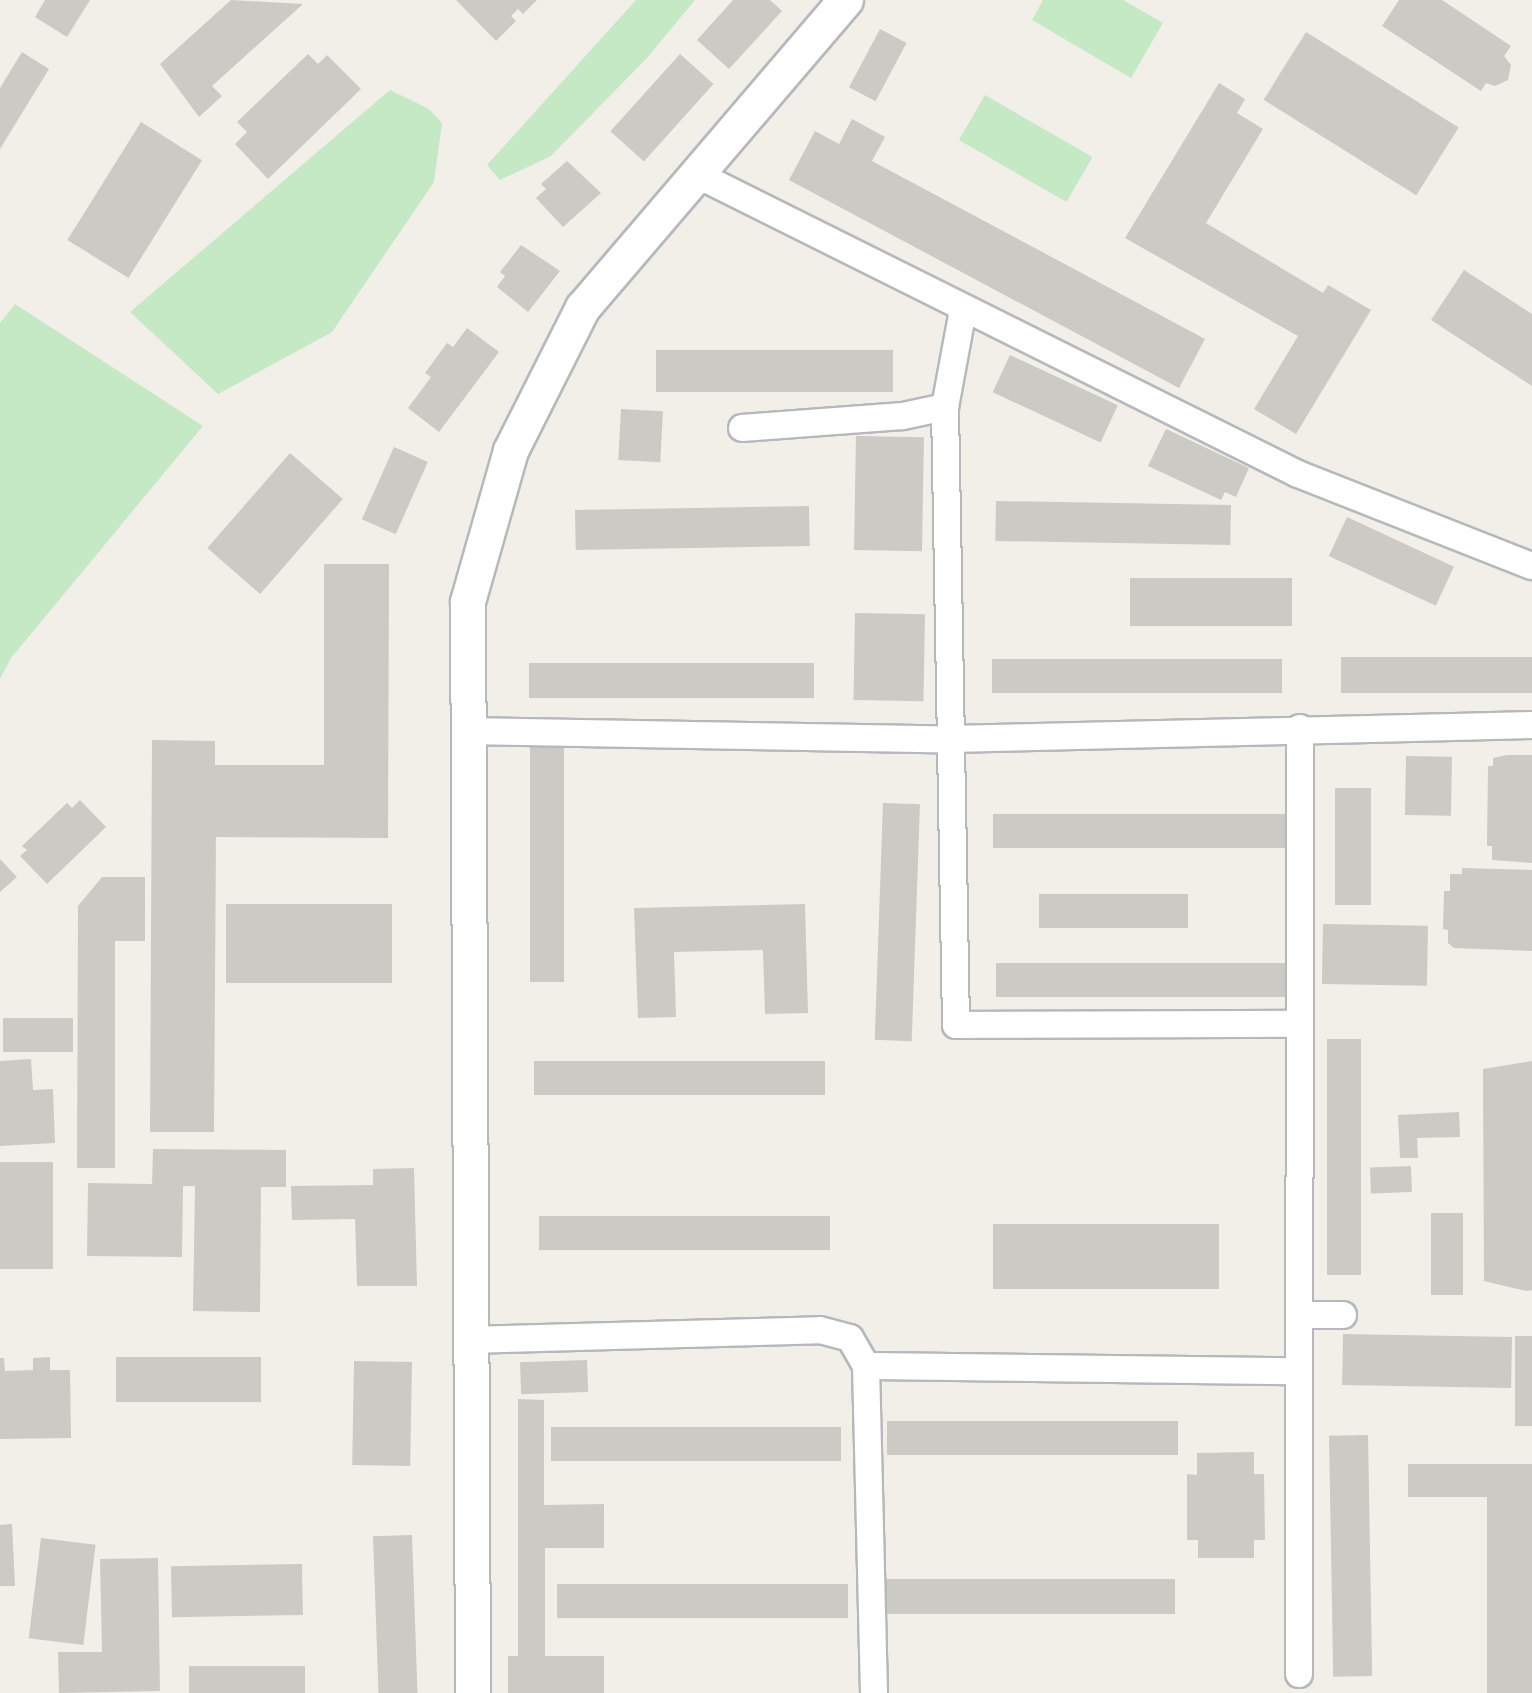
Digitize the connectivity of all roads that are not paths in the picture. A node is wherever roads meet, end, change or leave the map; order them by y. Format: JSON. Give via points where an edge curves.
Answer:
{"nodes":[{"id":1,"x":846,"y":0,"type":"edge"},
{"id":2,"x":694,"y":173,"type":"junction"},
{"id":3,"x":963,"y":310,"type":"junction"},
{"id":4,"x":945,"y":407,"type":"junction"},
{"id":5,"x":742,"y":428,"type":"dead end"},
{"id":6,"x":1532,"y":566,"type":"edge"},
{"id":7,"x":1532,"y":725,"type":"edge"},
{"id":8,"x":1300,"y":728,"type":"junction"},
{"id":9,"x":466,"y":731,"type":"junction"},
{"id":10,"x":947,"y":739,"type":"junction"},
{"id":11,"x":1298,"y":1024,"type":"junction"},
{"id":12,"x":1300,"y":1315,"type":"junction"},
{"id":13,"x":1343,"y":1315,"type":"dead end"},
{"id":14,"x":468,"y":1340,"type":"junction"},
{"id":15,"x":866,"y":1366,"type":"junction"},
{"id":16,"x":1298,"y":1371,"type":"junction"},
{"id":17,"x":1299,"y":1674,"type":"dead end"},
{"id":18,"x":473,"y":1693,"type":"edge"},
{"id":19,"x":874,"y":1693,"type":"edge"}],
"edges":[{"from":1,"to":2,"type":"street"},
{"from":2,"to":3,"type":"street"},
{"from":2,"to":9,"type":"street","via":[[583,308],[511,451],[468,602]]},
{"from":3,"to":4,"type":"street"},
{"from":3,"to":6,"type":"street","via":[[1298,474]]},
{"from":4,"to":5,"type":"street","via":[[903,416]]},
{"from":4,"to":10,"type":"street"},
{"from":7,"to":8,"type":"street"},
{"from":8,"to":10,"type":"street"},
{"from":8,"to":11,"type":"street"},
{"from":9,"to":10,"type":"street"},
{"from":9,"to":14,"type":"street"},
{"from":10,"to":11,"type":"street","via":[[956,1025]]},
{"from":11,"to":12,"type":"street"},
{"from":12,"to":13,"type":"street"},
{"from":12,"to":16,"type":"street"},
{"from":14,"to":15,"type":"street","via":[[820,1330],[850,1338]]},
{"from":14,"to":18,"type":"street"},
{"from":15,"to":16,"type":"street"},
{"from":15,"to":19,"type":"street"},
{"from":16,"to":17,"type":"street"}]}
